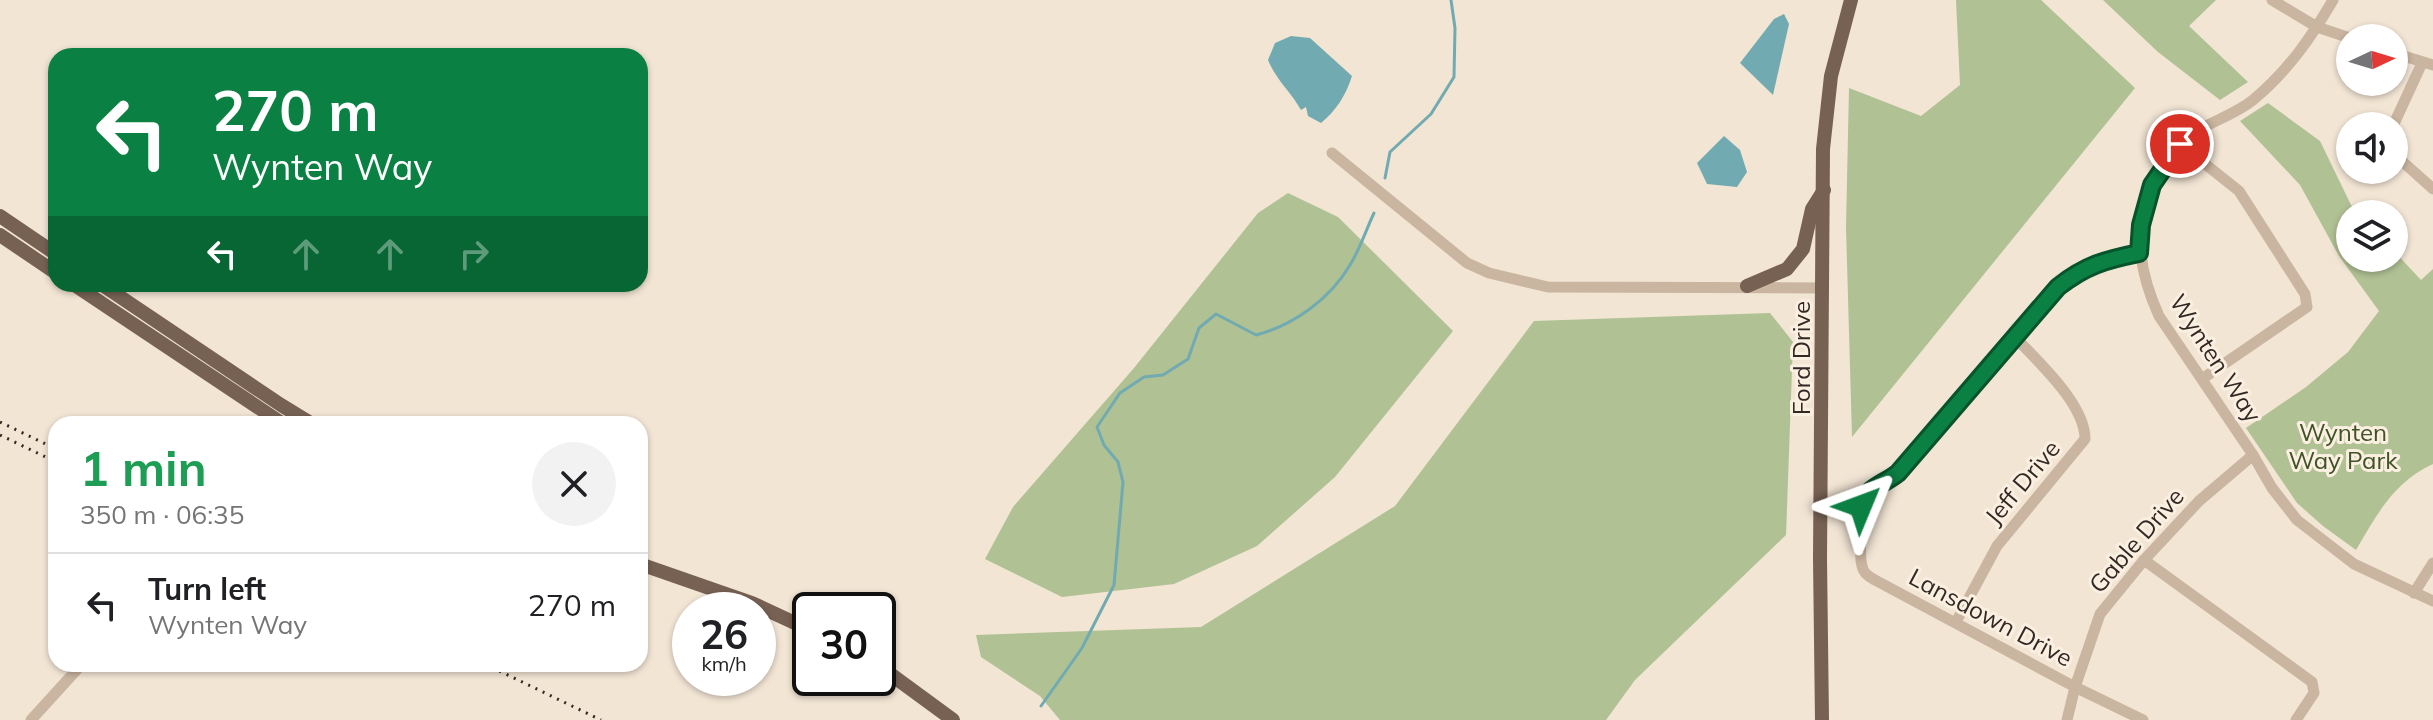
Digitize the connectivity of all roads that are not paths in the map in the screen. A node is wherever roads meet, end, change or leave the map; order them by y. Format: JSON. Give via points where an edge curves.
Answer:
{"nodes":[{"id":1,"x":1851,"y":0,"type":"edge"},
{"id":2,"x":2272,"y":0,"type":"edge"},
{"id":3,"x":2333,"y":0,"type":"edge"},
{"id":4,"x":2317,"y":27,"type":"junction"},
{"id":5,"x":2336,"y":33,"type":"edge"},
{"id":6,"x":2408,"y":58,"type":"edge"},
{"id":7,"x":2428,"y":64,"type":"edge"},
{"id":8,"x":2401,"y":112,"type":"edge"},
{"id":9,"x":2180,"y":144,"type":"junction"},
{"id":10,"x":1332,"y":153,"type":"dead end"},
{"id":11,"x":2408,"y":167,"type":"edge"},
{"id":12,"x":2433,"y":189,"type":"edge"},
{"id":13,"x":1824,"y":190,"type":"junction"},
{"id":14,"x":0,"y":216,"type":"edge"},
{"id":15,"x":0,"y":235,"type":"edge"},
{"id":16,"x":48,"y":249,"type":"edge"},
{"id":17,"x":2139,"y":253,"type":"junction"},
{"id":18,"x":48,"y":268,"type":"edge"},
{"id":19,"x":1747,"y":286,"type":"junction"},
{"id":20,"x":1823,"y":288,"type":"junction"},
{"id":21,"x":85,"y":292,"type":"edge"},
{"id":22,"x":113,"y":292,"type":"edge"},
{"id":23,"x":2016,"y":338,"type":"junction"},
{"id":24,"x":2202,"y":379,"type":"junction"},
{"id":25,"x":271,"y":416,"type":"edge"},
{"id":26,"x":295,"y":416,"type":"edge"},
{"id":27,"x":2253,"y":455,"type":"junction"},
{"id":28,"x":2144,"y":560,"type":"junction"},
{"id":29,"x":2433,"y":563,"type":"edge"},
{"id":30,"x":648,"y":567,"type":"edge"},
{"id":31,"x":2414,"y":593,"type":"junction"},
{"id":32,"x":2433,"y":601,"type":"edge"},
{"id":33,"x":792,"y":622,"type":"edge"},
{"id":34,"x":1956,"y":622,"type":"junction"},
{"id":35,"x":75,"y":672,"type":"edge"},
{"id":36,"x":896,"y":678,"type":"edge"},
{"id":37,"x":2075,"y":687,"type":"junction"},
{"id":38,"x":31,"y":720,"type":"edge"},
{"id":39,"x":953,"y":720,"type":"edge"},
{"id":40,"x":1822,"y":720,"type":"edge"},
{"id":41,"x":2067,"y":720,"type":"edge"},
{"id":42,"x":2143,"y":720,"type":"edge"},
{"id":43,"x":2296,"y":720,"type":"edge"}],
"edges":[{"from":1,"to":13,"type":"main road","name":"Ford Drive","via":[[1831,76]]},
{"from":2,"to":4,"type":"street"},
{"from":3,"to":4,"type":"street","name":"Wynten Way"},
{"from":4,"to":5,"type":"street"},
{"from":4,"to":9,"type":"street","name":"Wynten Way","via":[[2283,74],[2261,93]]},
{"from":6,"to":7,"type":"street"},
{"from":7,"to":8,"type":"street"},
{"from":9,"to":17,"type":"street","name":"Wynten Way","via":[[2152,185]]},
{"from":9,"to":24,"type":"street","via":[[2239,191],[2305,294],[2307,307]]},
{"from":10,"to":19,"type":"street","via":[[1467,263],[1489,273],[1548,287]]},
{"from":11,"to":12,"type":"street"},
{"from":13,"to":19,"type":"main road","via":[[1812,209],[1803,249],[1787,269]]},
{"from":13,"to":20,"type":"main road","name":"Ford Drive"},
{"from":14,"to":16,"type":"main road"},
{"from":15,"to":18,"type":"main road"},
{"from":17,"to":23,"type":"street","name":"Lansdown Drive","via":[[2077,272]]},
{"from":17,"to":24,"type":"street","name":"Wynten Way","via":[[2159,316]]},
{"from":19,"to":20,"type":"street"},
{"from":20,"to":40,"type":"main road","name":"Ford Drive"},
{"from":21,"to":25,"type":"main road"},
{"from":22,"to":26,"type":"main road"},
{"from":23,"to":34,"type":"street","name":"Jeff Drive","via":[[2080,416],[2085,439],[1997,546]]},
{"from":23,"to":34,"type":"street","name":"Lansdown Drive","via":[[1898,473],[1870,489],[1861,506],[1862,566],[1867,575]]},
{"from":24,"to":27,"type":"street","name":"Wynten Way"},
{"from":27,"to":28,"type":"street","name":"Gable Drive","via":[[2199,501]]},
{"from":27,"to":31,"type":"street","name":"Wynten Way","via":[[2297,520],[2354,564]]},
{"from":28,"to":37,"type":"street","name":"Gable Drive","via":[[2100,614]]},
{"from":28,"to":43,"type":"street","via":[[2312,682],[2314,693]]},
{"from":29,"to":31,"type":"street"},
{"from":30,"to":33,"type":"main road"},
{"from":31,"to":32,"type":"street","name":"Wynten Way"},
{"from":34,"to":37,"type":"street","name":"Lansdown Drive"},
{"from":35,"to":38,"type":"street"},
{"from":36,"to":39,"type":"main road"},
{"from":37,"to":41,"type":"street","name":"Gable Drive"},
{"from":37,"to":42,"type":"street","name":"Lansdown Drive"}]}
